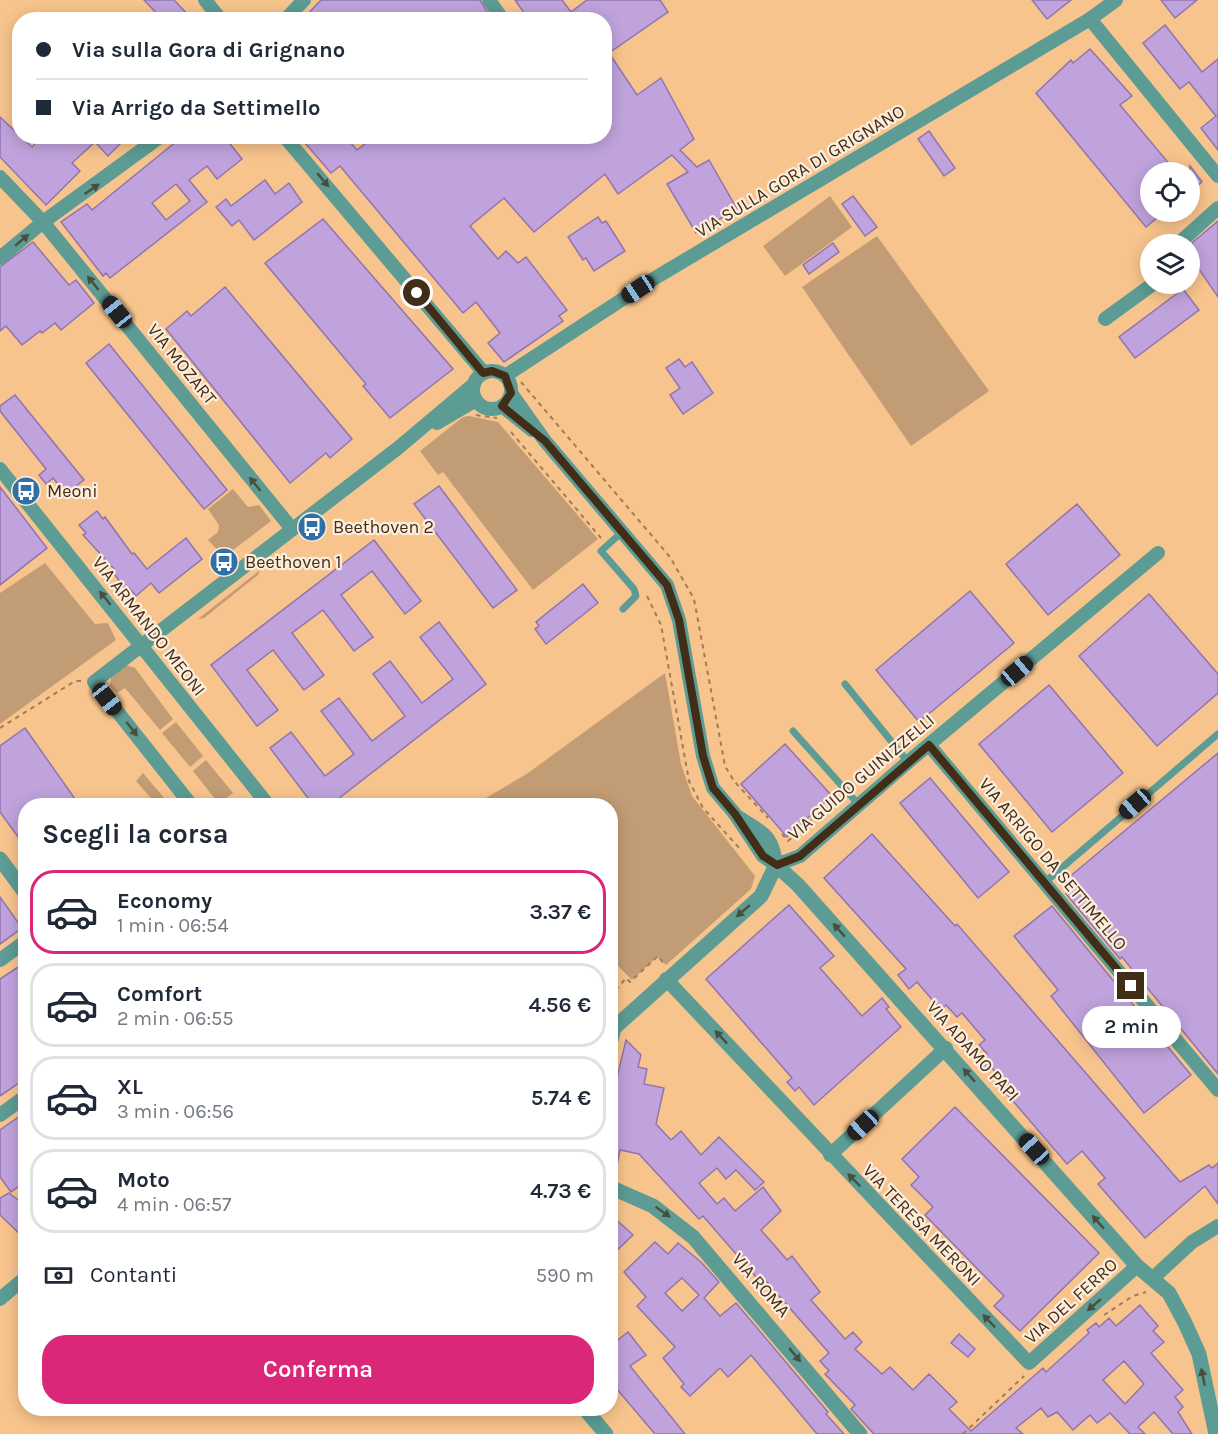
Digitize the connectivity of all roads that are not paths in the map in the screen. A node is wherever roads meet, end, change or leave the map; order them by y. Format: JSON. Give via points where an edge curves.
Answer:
{"nodes":[{"id":1,"x":204,"y":0,"type":"edge"},
{"id":2,"x":304,"y":0,"type":"edge"},
{"id":3,"x":1116,"y":0,"type":"edge"},
{"id":4,"x":215,"y":12,"type":"edge"},
{"id":5,"x":293,"y":12,"type":"edge"},
{"id":6,"x":1090,"y":19,"type":"junction"},
{"id":7,"x":150,"y":144,"type":"edge"},
{"id":8,"x":290,"y":144,"type":"edge"},
{"id":9,"x":1218,"y":176,"type":"edge"},
{"id":10,"x":0,"y":177,"type":"edge"},
{"id":11,"x":1218,"y":208,"type":"edge"},
{"id":12,"x":44,"y":222,"type":"junction"},
{"id":13,"x":1189,"y":234,"type":"edge"},
{"id":14,"x":0,"y":258,"type":"edge"},
{"id":15,"x":1140,"y":293,"type":"edge"},
{"id":16,"x":1105,"y":319,"type":"dead end"},
{"id":17,"x":505,"y":376,"type":"junction"},
{"id":18,"x":479,"y":378,"type":"junction"},
{"id":19,"x":511,"y":393,"type":"junction"},
{"id":20,"x":473,"y":406,"type":"junction"},
{"id":21,"x":500,"y":412,"type":"junction"},
{"id":22,"x":408,"y":441,"type":"junction"},
{"id":23,"x":545,"y":441,"type":"junction"},
{"id":24,"x":0,"y":470,"type":"edge"},
{"id":25,"x":292,"y":529,"type":"junction"},
{"id":26,"x":622,"y":532,"type":"junction"},
{"id":27,"x":1158,"y":552,"type":"dead end"},
{"id":28,"x":623,"y":609,"type":"dead end"},
{"id":29,"x":141,"y":644,"type":"junction"},
{"id":30,"x":845,"y":684,"type":"dead end"},
{"id":31,"x":793,"y":731,"type":"dead end"},
{"id":32,"x":1218,"y":734,"type":"edge"},
{"id":33,"x":929,"y":745,"type":"junction"},
{"id":34,"x":908,"y":762,"type":"junction"},
{"id":35,"x":186,"y":798,"type":"edge"},
{"id":36,"x":263,"y":798,"type":"edge"},
{"id":37,"x":859,"y":805,"type":"junction"},
{"id":38,"x":0,"y":858,"type":"edge"},
{"id":39,"x":777,"y":865,"type":"junction"},
{"id":40,"x":1044,"y":882,"type":"junction"},
{"id":41,"x":18,"y":883,"type":"edge"},
{"id":42,"x":18,"y":947,"type":"edge"},
{"id":43,"x":0,"y":960,"type":"edge"},
{"id":44,"x":667,"y":973,"type":"junction"},
{"id":45,"x":618,"y":1024,"type":"edge"},
{"id":46,"x":946,"y":1048,"type":"junction"},
{"id":47,"x":1218,"y":1090,"type":"edge"},
{"id":48,"x":18,"y":1102,"type":"edge"},
{"id":49,"x":0,"y":1114,"type":"edge"},
{"id":50,"x":830,"y":1155,"type":"junction"},
{"id":51,"x":618,"y":1190,"type":"edge"},
{"id":52,"x":1218,"y":1226,"type":"edge"},
{"id":53,"x":1137,"y":1266,"type":"junction"},
{"id":54,"x":18,"y":1283,"type":"edge"},
{"id":55,"x":1150,"y":1285,"type":"junction"},
{"id":56,"x":0,"y":1299,"type":"edge"},
{"id":57,"x":1027,"y":1369,"type":"joint"},
{"id":58,"x":591,"y":1416,"type":"edge"},
{"id":59,"x":606,"y":1434,"type":"edge"},
{"id":60,"x":860,"y":1434,"type":"edge"},
{"id":61,"x":1216,"y":1434,"type":"edge"}],
"edges":[{"from":1,"to":4,"type":"street"},
{"from":2,"to":5,"type":"street"},
{"from":3,"to":6,"type":"street","name":"VIA SULLA GORA DI GRIGNANO"},
{"from":6,"to":9,"type":"street"},
{"from":6,"to":17,"type":"street","name":"VIA SULLA GORA DI GRIGNANO","via":[[655,278]]},
{"from":12,"to":7,"type":"street","one_way":true},
{"from":8,"to":18,"type":"street","one_way":true},
{"from":10,"to":12,"type":"street","name":"VIA MOZART"},
{"from":11,"to":13,"type":"street"},
{"from":14,"to":12,"type":"street","one_way":true},
{"from":25,"to":12,"type":"street","name":"VIA MOZART","one_way":true},
{"from":15,"to":16,"type":"street"},
{"from":17,"to":18,"type":"street","via":[[492,371]]},
{"from":17,"to":19,"type":"street"},
{"from":18,"to":20,"type":"street"},
{"from":18,"to":22,"type":"street"},
{"from":19,"to":21,"type":"street"},
{"from":19,"to":23,"type":"street"},
{"from":20,"to":21,"type":"street"},
{"from":20,"to":22,"type":"street"},
{"from":21,"to":23,"type":"street"},
{"from":22,"to":25,"type":"street"},
{"from":23,"to":26,"type":"street"},
{"from":29,"to":24,"type":"street","name":"VIA ARMANDO MEONI","one_way":true},
{"from":25,"to":29,"type":"street"},
{"from":26,"to":28,"type":"lane","via":[[601,551],[634,589],[636,596]]},
{"from":26,"to":39,"type":"street","via":[[667,585],[679,620],[703,756],[713,788],[735,814],[774,846]]},
{"from":27,"to":33,"type":"street","name":"VIA GUIDO GUINIZZELLI"},
{"from":29,"to":35,"type":"street","one_way":true,"via":[[94,682]]},
{"from":29,"to":36,"type":"street","name":"VIA ARMANDO MEONI"},
{"from":30,"to":34,"type":"lane"},
{"from":31,"to":37,"type":"lane"},
{"from":32,"to":40,"type":"lane"},
{"from":33,"to":34,"type":"street","name":"VIA GUIDO GUINIZZELLI"},
{"from":33,"to":40,"type":"street","name":"VIA ARRIGO DA SETTIMELLO"},
{"from":34,"to":37,"type":"street","name":"VIA GUIDO GUINIZZELLI"},
{"from":37,"to":39,"type":"street","name":"VIA GUIDO GUINIZZELLI","via":[[800,856]]},
{"from":38,"to":41,"type":"street"},
{"from":39,"to":44,"type":"street","one_way":true,"via":[[761,896]]},
{"from":46,"to":39,"type":"street","name":"VIA ADAMO PAPI","one_way":true},
{"from":40,"to":47,"type":"street","name":"VIA ARRIGO DA SETTIMELLO"},
{"from":42,"to":43,"type":"street"},
{"from":44,"to":45,"type":"street"},
{"from":50,"to":44,"type":"street","name":"VIA TERESA MERONI","one_way":true},
{"from":46,"to":50,"type":"street"},
{"from":53,"to":46,"type":"street","name":"VIA ADAMO PAPI","one_way":true},
{"from":48,"to":49,"type":"street"},
{"from":57,"to":50,"type":"street","name":"VIA TERESA MERONI","one_way":true},
{"from":51,"to":60,"type":"street","name":"VIA ROMA","one_way":true,"via":[[654,1206],[693,1237]]},
{"from":52,"to":55,"type":"street","via":[[1192,1242]]},
{"from":53,"to":55,"type":"street","name":"VIA ADAMO PAPI"},
{"from":53,"to":57,"type":"street","name":"VIA DEL FERRO","one_way":true},
{"from":54,"to":56,"type":"street"},
{"from":61,"to":55,"type":"street","name":"VIA ADAMO PAPI","one_way":true,"via":[[1198,1354],[1169,1293]]},
{"from":58,"to":59,"type":"street"}]}
